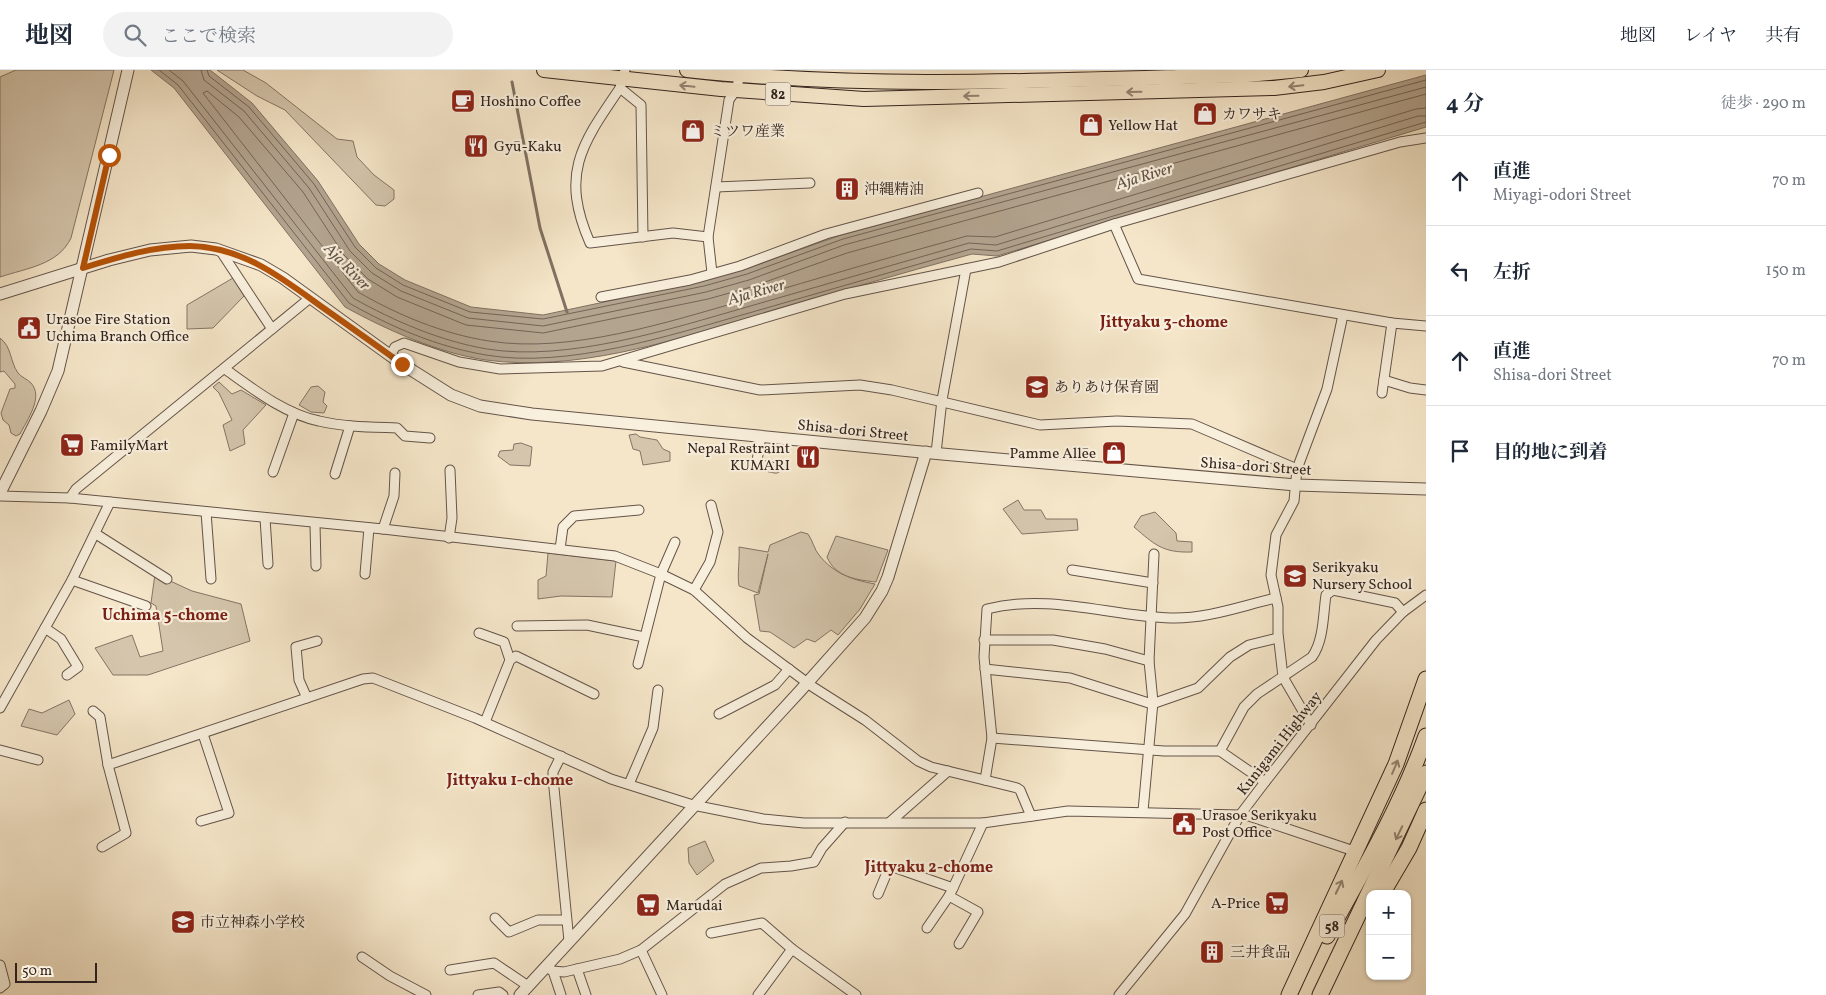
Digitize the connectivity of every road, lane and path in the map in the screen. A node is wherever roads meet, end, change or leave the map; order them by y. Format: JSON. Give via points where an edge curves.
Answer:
{"nodes":[{"id":1,"x":128,"y":70,"type":"edge"},
{"id":2,"x":544,"y":70,"type":"edge"},
{"id":3,"x":687,"y":70,"type":"edge"},
{"id":4,"x":1301,"y":70,"type":"edge"},
{"id":5,"x":1378,"y":70,"type":"edge"},
{"id":6,"x":739,"y":73,"type":"edge"},
{"id":7,"x":623,"y":79,"type":"edge"},
{"id":8,"x":736,"y":91,"type":"junction"},
{"id":9,"x":1426,"y":138,"type":"edge"},
{"id":10,"x":810,"y":183,"type":"dead end"},
{"id":11,"x":716,"y":187,"type":"junction"},
{"id":12,"x":978,"y":193,"type":"dead end"},
{"id":13,"x":1114,"y":224,"type":"junction"},
{"id":14,"x":708,"y":236,"type":"junction"},
{"id":15,"x":643,"y":237,"type":"junction"},
{"id":16,"x":220,"y":250,"type":"junction"},
{"id":17,"x":83,"y":268,"type":"junction"},
{"id":18,"x":966,"y":269,"type":"junction"},
{"id":19,"x":712,"y":273,"type":"junction"},
{"id":20,"x":0,"y":294,"type":"edge"},
{"id":21,"x":601,"y":297,"type":"dead end"},
{"id":22,"x":310,"y":298,"type":"junction"},
{"id":23,"x":1343,"y":315,"type":"junction"},
{"id":24,"x":1392,"y":323,"type":"junction"},
{"id":25,"x":1426,"y":326,"type":"edge"},
{"id":26,"x":272,"y":329,"type":"junction"},
{"id":27,"x":390,"y":356,"type":"junction"},
{"id":28,"x":623,"y":362,"type":"junction"},
{"id":29,"x":225,"y":369,"type":"junction"},
{"id":30,"x":1384,"y":380,"type":"junction"},
{"id":31,"x":1426,"y":390,"type":"edge"},
{"id":32,"x":1382,"y":393,"type":"dead end"},
{"id":33,"x":942,"y":400,"type":"junction"},
{"id":34,"x":294,"y":413,"type":"junction"},
{"id":35,"x":350,"y":426,"type":"junction"},
{"id":36,"x":761,"y":436,"type":"junction"},
{"id":37,"x":430,"y":438,"type":"dead end"},
{"id":38,"x":931,"y":453,"type":"junction"},
{"id":39,"x":776,"y":468,"type":"dead end"},
{"id":40,"x":1297,"y":469,"type":"junction"},
{"id":41,"x":450,"y":470,"type":"dead end"},
{"id":42,"x":273,"y":472,"type":"dead end"},
{"id":43,"x":395,"y":473,"type":"dead end"},
{"id":44,"x":335,"y":474,"type":"dead end"},
{"id":45,"x":1296,"y":485,"type":"junction"},
{"id":46,"x":1426,"y":489,"type":"edge"},
{"id":47,"x":0,"y":494,"type":"edge"},
{"id":48,"x":70,"y":498,"type":"junction"},
{"id":49,"x":110,"y":502,"type":"junction"},
{"id":50,"x":711,"y":505,"type":"dead end"},
{"id":51,"x":639,"y":510,"type":"dead end"},
{"id":52,"x":206,"y":512,"type":"junction"},
{"id":53,"x":265,"y":518,"type":"junction"},
{"id":54,"x":315,"y":524,"type":"junction"},
{"id":55,"x":369,"y":528,"type":"junction"},
{"id":56,"x":384,"y":529,"type":"junction"},
{"id":57,"x":96,"y":534,"type":"junction"},
{"id":58,"x":449,"y":538,"type":"junction"},
{"id":59,"x":675,"y":542,"type":"dead end"},
{"id":60,"x":560,"y":549,"type":"junction"},
{"id":61,"x":1154,"y":554,"type":"dead end"},
{"id":62,"x":268,"y":564,"type":"dead end"},
{"id":63,"x":316,"y":566,"type":"dead end"},
{"id":64,"x":1072,"y":570,"type":"dead end"},
{"id":65,"x":365,"y":574,"type":"dead end"},
{"id":66,"x":661,"y":574,"type":"junction"},
{"id":67,"x":167,"y":579,"type":"dead end"},
{"id":68,"x":211,"y":579,"type":"dead end"},
{"id":69,"x":72,"y":580,"type":"junction"},
{"id":70,"x":1153,"y":583,"type":"junction"},
{"id":71,"x":694,"y":590,"type":"junction"},
{"id":72,"x":1426,"y":595,"type":"edge"},
{"id":73,"x":1276,"y":598,"type":"junction"},
{"id":74,"x":146,"y":606,"type":"dead end"},
{"id":75,"x":1403,"y":612,"type":"junction"},
{"id":76,"x":1152,"y":616,"type":"junction"},
{"id":77,"x":517,"y":626,"type":"dead end"},
{"id":78,"x":45,"y":628,"type":"junction"},
{"id":79,"x":479,"y":633,"type":"dead end"},
{"id":80,"x":644,"y":636,"type":"junction"},
{"id":81,"x":1278,"y":638,"type":"junction"},
{"id":82,"x":984,"y":640,"type":"junction"},
{"id":83,"x":317,"y":641,"type":"dead end"},
{"id":84,"x":510,"y":660,"type":"junction"},
{"id":85,"x":1149,"y":661,"type":"junction"},
{"id":86,"x":638,"y":664,"type":"dead end"},
{"id":87,"x":789,"y":669,"type":"junction"},
{"id":88,"x":985,"y":669,"type":"junction"},
{"id":89,"x":67,"y":675,"type":"dead end"},
{"id":90,"x":1283,"y":677,"type":"junction"},
{"id":91,"x":1426,"y":679,"type":"edge"},
{"id":92,"x":808,"y":682,"type":"junction"},
{"id":93,"x":658,"y":690,"type":"dead end"},
{"id":94,"x":594,"y":694,"type":"dead end"},
{"id":95,"x":307,"y":698,"type":"junction"},
{"id":96,"x":1152,"y":704,"type":"junction"},
{"id":97,"x":0,"y":708,"type":"edge"},
{"id":98,"x":93,"y":711,"type":"dead end"},
{"id":99,"x":718,"y":714,"type":"dead end"},
{"id":100,"x":485,"y":722,"type":"junction"},
{"id":101,"x":1311,"y":725,"type":"junction"},
{"id":102,"x":204,"y":734,"type":"junction"},
{"id":103,"x":1426,"y":736,"type":"edge"},
{"id":104,"x":992,"y":738,"type":"junction"},
{"id":105,"x":0,"y":750,"type":"edge"},
{"id":106,"x":1147,"y":750,"type":"junction"},
{"id":107,"x":1220,"y":751,"type":"junction"},
{"id":108,"x":561,"y":756,"type":"junction"},
{"id":109,"x":38,"y":760,"type":"dead end"},
{"id":110,"x":108,"y":765,"type":"junction"},
{"id":111,"x":948,"y":771,"type":"junction"},
{"id":112,"x":1426,"y":773,"type":"edge"},
{"id":113,"x":985,"y":780,"type":"junction"},
{"id":114,"x":1265,"y":782,"type":"junction"},
{"id":115,"x":629,"y":784,"type":"junction"},
{"id":116,"x":693,"y":805,"type":"junction"},
{"id":117,"x":1426,"y":810,"type":"edge"},
{"id":118,"x":1143,"y":811,"type":"junction"},
{"id":119,"x":1240,"y":815,"type":"junction"},
{"id":120,"x":1031,"y":816,"type":"junction"},
{"id":121,"x":201,"y":821,"type":"dead end"},
{"id":122,"x":845,"y":822,"type":"junction"},
{"id":123,"x":890,"y":822,"type":"junction"},
{"id":124,"x":983,"y":823,"type":"junction"},
{"id":125,"x":102,"y":847,"type":"dead end"},
{"id":126,"x":1409,"y":848,"type":"junction"},
{"id":127,"x":1371,"y":857,"type":"junction"},
{"id":128,"x":1384,"y":890,"type":"edge"},
{"id":129,"x":951,"y":892,"type":"junction"},
{"id":130,"x":878,"y":894,"type":"dead end"},
{"id":131,"x":495,"y":918,"type":"dead end"},
{"id":132,"x":565,"y":920,"type":"junction"},
{"id":133,"x":1366,"y":922,"type":"edge"},
{"id":134,"x":927,"y":928,"type":"dead end"},
{"id":135,"x":711,"y":932,"type":"dead end"},
{"id":136,"x":569,"y":941,"type":"junction"},
{"id":137,"x":959,"y":944,"type":"dead end"},
{"id":138,"x":792,"y":949,"type":"junction"},
{"id":139,"x":641,"y":950,"type":"junction"},
{"id":140,"x":362,"y":958,"type":"dead end"},
{"id":141,"x":0,"y":965,"type":"edge"},
{"id":142,"x":549,"y":969,"type":"junction"},
{"id":143,"x":578,"y":969,"type":"junction"},
{"id":144,"x":450,"y":970,"type":"dead end"},
{"id":145,"x":0,"y":988,"type":"edge"},
{"id":146,"x":524,"y":991,"type":"edge"},
{"id":147,"x":426,"y":995,"type":"edge"},
{"id":148,"x":478,"y":995,"type":"edge"},
{"id":149,"x":503,"y":995,"type":"edge"},
{"id":150,"x":561,"y":995,"type":"edge"},
{"id":151,"x":586,"y":995,"type":"edge"},
{"id":152,"x":662,"y":995,"type":"edge"},
{"id":153,"x":758,"y":995,"type":"edge"},
{"id":154,"x":856,"y":995,"type":"edge"},
{"id":155,"x":1119,"y":995,"type":"edge"},
{"id":156,"x":1290,"y":995,"type":"edge"},
{"id":157,"x":1321,"y":995,"type":"edge"}],
"edges":[{"from":1,"to":17,"type":"street"},
{"from":2,"to":7,"type":"main road","number":"82"},
{"from":3,"to":6,"type":"main road","number":"82"},
{"from":4,"to":6,"type":"main road","number":"82","via":[[1247,75],[897,83]]},
{"from":5,"to":8,"type":"main road","number":"82","one_way":true,"via":[[1324,82],[1274,88],[864,99]]},
{"from":6,"to":8,"type":"street"},
{"from":8,"to":7,"type":"main road","number":"82","one_way":true},
{"from":7,"to":15,"type":"street","via":[[641,105]]},
{"from":7,"to":15,"type":"street","via":[[586,139],[576,170],[577,203],[590,244]]},
{"from":8,"to":11,"type":"street","via":[[729,100]]},
{"from":9,"to":13,"type":"street","via":[[1381,147]]},
{"from":10,"to":11,"type":"street"},
{"from":11,"to":14,"type":"street"},
{"from":12,"to":19,"type":"street","via":[[826,234]]},
{"from":13,"to":18,"type":"street","via":[[999,262]]},
{"from":13,"to":23,"type":"street","via":[[1138,279]]},
{"from":14,"to":15,"type":"street","via":[[673,233]]},
{"from":14,"to":19,"type":"street"},
{"from":16,"to":17,"type":"street","name":"Shisa-dori Street","via":[[191,246],[157,249]]},
{"from":16,"to":22,"type":"street","name":"Shisa-dori Street","via":[[262,265]]},
{"from":16,"to":26,"type":"street"},
{"from":17,"to":20,"type":"street","name":"Shisa-dori Street"},
{"from":17,"to":47,"type":"street","via":[[58,371]]},
{"from":18,"to":28,"type":"street","via":[[845,294]]},
{"from":18,"to":33,"type":"street"},
{"from":19,"to":21,"type":"street"},
{"from":22,"to":26,"type":"street"},
{"from":22,"to":27,"type":"street","name":"Shisa-dori Street"},
{"from":23,"to":24,"type":"street"},
{"from":23,"to":40,"type":"street","via":[[1327,389]]},
{"from":24,"to":25,"type":"street"},
{"from":24,"to":30,"type":"street"},
{"from":26,"to":29,"type":"street"},
{"from":27,"to":28,"type":"street","via":[[395,347],[404,344],[459,362],[500,369],[602,366]]},
{"from":27,"to":36,"type":"street","name":"Shisa-dori Street","via":[[436,387],[480,406]]},
{"from":28,"to":33,"type":"street","via":[[760,390],[860,385]]},
{"from":29,"to":34,"type":"street"},
{"from":29,"to":48,"type":"street","via":[[76,489]]},
{"from":30,"to":31,"type":"street"},
{"from":30,"to":32,"type":"street"},
{"from":33,"to":38,"type":"street"},
{"from":33,"to":40,"type":"street","via":[[1040,425],[1117,421],[1192,424]]},
{"from":34,"to":35,"type":"street"},
{"from":34,"to":42,"type":"street"},
{"from":35,"to":37,"type":"street","via":[[397,428],[405,436]]},
{"from":35,"to":44,"type":"street"},
{"from":36,"to":38,"type":"street","name":"Shisa-dori Street"},
{"from":36,"to":39,"type":"street","via":[[757,461],[760,465]]},
{"from":38,"to":45,"type":"street","name":"Shisa-dori Street"},
{"from":38,"to":92,"type":"street","via":[[882,591],[865,618]]},
{"from":40,"to":45,"type":"street"},
{"from":41,"to":58,"type":"street","via":[[452,518]]},
{"from":43,"to":56,"type":"street","via":[[394,496]]},
{"from":45,"to":46,"type":"street","name":"Shisa-dori Street"},
{"from":45,"to":73,"type":"street","via":[[1294,501],[1276,535],[1272,552],[1271,575]]},
{"from":47,"to":48,"type":"street"},
{"from":48,"to":49,"type":"street"},
{"from":49,"to":52,"type":"street"},
{"from":49,"to":57,"type":"street"},
{"from":50,"to":71,"type":"street","via":[[718,532],[710,562]]},
{"from":51,"to":60,"type":"street","via":[[574,516],[563,527]]},
{"from":52,"to":53,"type":"street"},
{"from":52,"to":68,"type":"street"},
{"from":53,"to":54,"type":"street"},
{"from":53,"to":62,"type":"street"},
{"from":54,"to":55,"type":"street"},
{"from":54,"to":63,"type":"street"},
{"from":55,"to":56,"type":"street"},
{"from":55,"to":65,"type":"street"},
{"from":56,"to":58,"type":"street"},
{"from":57,"to":67,"type":"street"},
{"from":57,"to":69,"type":"street"},
{"from":58,"to":60,"type":"street"},
{"from":59,"to":66,"type":"street"},
{"from":60,"to":66,"type":"street","via":[[615,556]]},
{"from":61,"to":70,"type":"street"},
{"from":64,"to":70,"type":"street"},
{"from":66,"to":71,"type":"street"},
{"from":66,"to":80,"type":"street"},
{"from":69,"to":74,"type":"street"},
{"from":69,"to":78,"type":"street"},
{"from":70,"to":76,"type":"street"},
{"from":71,"to":87,"type":"street","via":[[747,638]]},
{"from":72,"to":75,"type":"street","name":"Kunigami Highway"},
{"from":73,"to":76,"type":"street","via":[[1192,617]]},
{"from":73,"to":81,"type":"street"},
{"from":75,"to":90,"type":"street","via":[[1395,603],[1333,590],[1326,595],[1316,652]]},
{"from":75,"to":101,"type":"street","name":"Kunigami Highway","via":[[1376,640]]},
{"from":76,"to":82,"type":"street","via":[[1060,603],[1004,604],[987,609]]},
{"from":76,"to":85,"type":"street"},
{"from":77,"to":80,"type":"street","via":[[587,624]]},
{"from":78,"to":89,"type":"street","via":[[61,639],[78,667]]},
{"from":78,"to":97,"type":"street"},
{"from":79,"to":84,"type":"street","via":[[504,642]]},
{"from":80,"to":86,"type":"street"},
{"from":81,"to":90,"type":"street"},
{"from":81,"to":96,"type":"street","via":[[1249,645],[1230,657],[1198,688]]},
{"from":82,"to":85,"type":"street","via":[[1053,640]]},
{"from":82,"to":88,"type":"street"},
{"from":83,"to":95,"type":"street","via":[[296,647],[299,680]]},
{"from":84,"to":94,"type":"street","via":[[516,656]]},
{"from":84,"to":100,"type":"street"},
{"from":85,"to":96,"type":"street"},
{"from":87,"to":92,"type":"street"},
{"from":87,"to":99,"type":"street","via":[[775,685]]},
{"from":88,"to":96,"type":"street","via":[[1070,678]]},
{"from":88,"to":104,"type":"street"},
{"from":90,"to":101,"type":"street"},
{"from":90,"to":107,"type":"street","via":[[1244,707]]},
{"from":127,"to":91,"type":"highway","number":"58","one_way":true},
{"from":92,"to":111,"type":"street","via":[[918,761]]},
{"from":92,"to":116,"type":"street"},
{"from":93,"to":115,"type":"street","via":[[653,728]]},
{"from":95,"to":100,"type":"street","via":[[373,678]]},
{"from":95,"to":102,"type":"street"},
{"from":96,"to":106,"type":"street"},
{"from":98,"to":110,"type":"street","via":[[100,717]]},
{"from":100,"to":108,"type":"street"},
{"from":101,"to":114,"type":"street","name":"Kunigami Highway"},
{"from":102,"to":110,"type":"street"},
{"from":102,"to":121,"type":"street","via":[[229,813]]},
{"from":103,"to":127,"type":"highway","number":"58"},
{"from":104,"to":106,"type":"street"},
{"from":104,"to":113,"type":"street"},
{"from":105,"to":109,"type":"street"},
{"from":106,"to":107,"type":"street"},
{"from":106,"to":118,"type":"street"},
{"from":107,"to":114,"type":"street"},
{"from":108,"to":115,"type":"street"},
{"from":108,"to":132,"type":"street","via":[[553,778]]},
{"from":110,"to":125,"type":"street","via":[[126,833]]},
{"from":111,"to":113,"type":"street"},
{"from":111,"to":123,"type":"street"},
{"from":112,"to":127,"type":"highway","number":"58","one_way":true},
{"from":113,"to":120,"type":"street","via":[[1020,790]]},
{"from":114,"to":119,"type":"street","name":"Kunigami Highway"},
{"from":115,"to":116,"type":"street"},
{"from":116,"to":122,"type":"street","via":[[782,822]]},
{"from":116,"to":136,"type":"street"},
{"from":117,"to":126,"type":"highway"},
{"from":118,"to":119,"type":"street"},
{"from":118,"to":120,"type":"street","via":[[1068,811]]},
{"from":119,"to":127,"type":"street"},
{"from":119,"to":155,"type":"street","name":"Kunigami Highway","via":[[1185,914]]},
{"from":120,"to":124,"type":"street"},
{"from":122,"to":123,"type":"street"},
{"from":122,"to":139,"type":"street","via":[[814,862],[762,868],[725,884]]},
{"from":123,"to":124,"type":"street"},
{"from":124,"to":129,"type":"street"},
{"from":126,"to":127,"type":"highway","via":[[1396,860]]},
{"from":126,"to":128,"type":"highway"},
{"from":156,"to":127,"type":"highway","number":"58","one_way":true},
{"from":127,"to":157,"type":"highway","number":"58"},
{"from":129,"to":130,"type":"street","via":[[896,868],[888,870]]},
{"from":129,"to":134,"type":"street"},
{"from":129,"to":137,"type":"street","via":[[978,912]]},
{"from":131,"to":132,"type":"street","via":[[509,932],[538,920]]},
{"from":132,"to":136,"type":"street"},
{"from":133,"to":157,"type":"highway","number":"58"},
{"from":135,"to":138,"type":"street","via":[[762,923]]},
{"from":136,"to":142,"type":"street"},
{"from":138,"to":153,"type":"street"},
{"from":138,"to":154,"type":"street"},
{"from":139,"to":143,"type":"street","via":[[620,959]]},
{"from":139,"to":152,"type":"street"},
{"from":140,"to":147,"type":"street"},
{"from":141,"to":145,"type":"street","via":[[5,984]]},
{"from":142,"to":143,"type":"street","via":[[564,972]]},
{"from":142,"to":146,"type":"street"},
{"from":142,"to":150,"type":"street"},
{"from":143,"to":151,"type":"street"},
{"from":144,"to":146,"type":"street","via":[[494,963]]},
{"from":148,"to":149,"type":"street","via":[[498,992]]}]}
